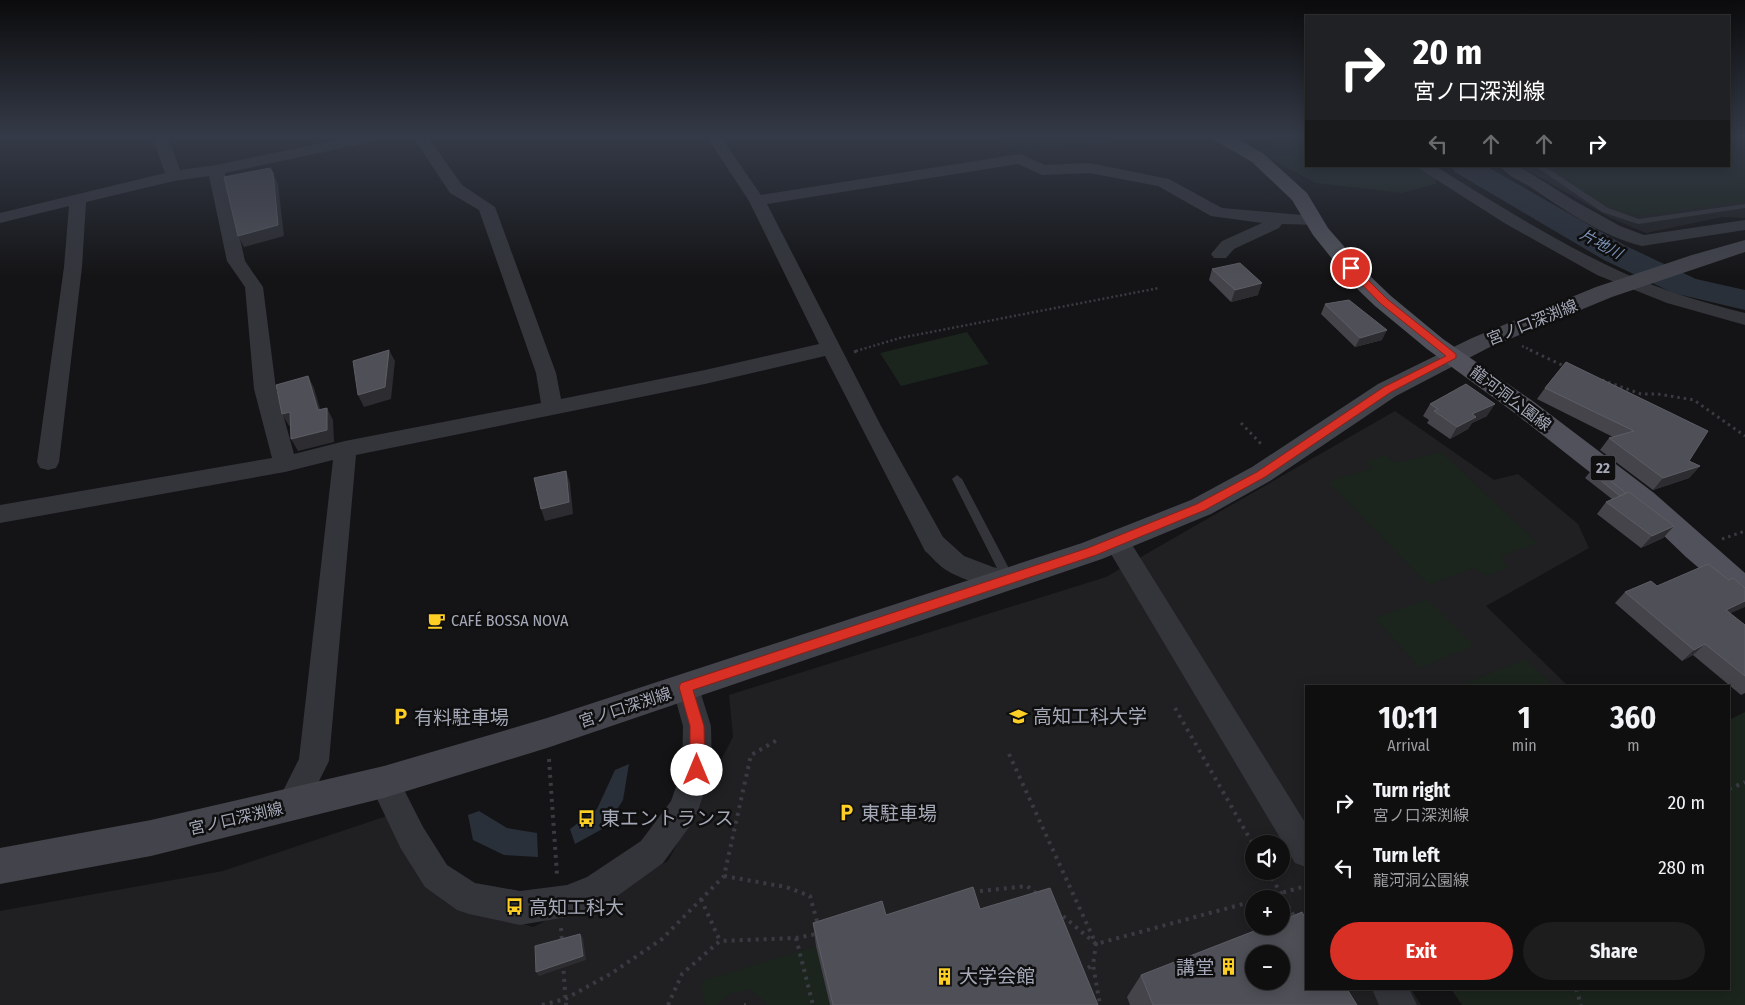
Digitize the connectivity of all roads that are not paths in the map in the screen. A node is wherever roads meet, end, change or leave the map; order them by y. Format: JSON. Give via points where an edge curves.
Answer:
{"nodes":[{"id":1,"x":142,"y":184,"type":"edge"},
{"id":2,"x":219,"y":184,"type":"edge"},
{"id":3,"x":452,"y":184,"type":"edge"},
{"id":4,"x":746,"y":184,"type":"edge"},
{"id":5,"x":864,"y":184,"type":"edge"},
{"id":6,"x":1166,"y":184,"type":"edge"},
{"id":7,"x":1288,"y":184,"type":"edge"},
{"id":8,"x":1454,"y":184,"type":"edge"},
{"id":9,"x":1536,"y":184,"type":"edge"},
{"id":10,"x":1566,"y":184,"type":"edge"},
{"id":11,"x":78,"y":200,"type":"junction"},
{"id":12,"x":757,"y":201,"type":"junction"},
{"id":13,"x":1745,"y":206,"type":"edge"},
{"id":14,"x":0,"y":218,"type":"edge"},
{"id":15,"x":1276,"y":220,"type":"junction"},
{"id":16,"x":1314,"y":221,"type":"junction"},
{"id":17,"x":1745,"y":225,"type":"edge"},
{"id":18,"x":1745,"y":246,"type":"edge"},
{"id":19,"x":1220,"y":254,"type":"dead end"},
{"id":20,"x":1745,"y":319,"type":"edge"},
{"id":21,"x":834,"y":353,"type":"junction"},
{"id":22,"x":1453,"y":356,"type":"junction"},
{"id":23,"x":552,"y":407,"type":"junction"},
{"id":24,"x":345,"y":449,"type":"junction"},
{"id":25,"x":48,"y":462,"type":"dead end"},
{"id":26,"x":285,"y":464,"type":"junction"},
{"id":27,"x":957,"y":479,"type":"dead end"},
{"id":28,"x":0,"y":514,"type":"edge"},
{"id":29,"x":1117,"y":542,"type":"junction"},
{"id":30,"x":1009,"y":580,"type":"junction"},
{"id":31,"x":1745,"y":590,"type":"edge"},
{"id":32,"x":686,"y":687,"type":"junction"},
{"id":33,"x":384,"y":782,"type":"junction"},
{"id":34,"x":291,"y":805,"type":"junction"},
{"id":35,"x":1305,"y":850,"type":"edge"},
{"id":36,"x":0,"y":866,"type":"edge"},
{"id":37,"x":1390,"y":990,"type":"edge"},
{"id":38,"x":1399,"y":1005,"type":"edge"}],
"edges":[{"from":1,"to":11,"type":"street"},
{"from":2,"to":26,"type":"street","via":[[236,261],[254,287],[265,388]]},
{"from":3,"to":23,"type":"street","via":[[487,207],[546,373]]},
{"from":4,"to":12,"type":"street"},
{"from":5,"to":12,"type":"street"},
{"from":6,"to":15,"type":"street","via":[[1217,212]]},
{"from":7,"to":16,"type":"main road","name":"龍河洞公園線","number":"22","via":[[1300,196]]},
{"from":8,"to":20,"type":"street","via":[[1605,272],[1686,304]]},
{"from":9,"to":17,"type":"street","via":[[1614,230],[1642,241]]},
{"from":10,"to":13,"type":"lane","via":[[1605,210],[1638,222]]},
{"from":11,"to":14,"type":"street"},
{"from":11,"to":25,"type":"street","via":[[73,267]]},
{"from":12,"to":21,"type":"street"},
{"from":15,"to":16,"type":"street"},
{"from":15,"to":19,"type":"street","via":[[1228,244]]},
{"from":16,"to":22,"type":"main road","name":"龍河洞公園線","number":"22","via":[[1361,280]]},
{"from":18,"to":22,"type":"main road","name":"宮ノ口深渕線","via":[[1604,292]]},
{"from":21,"to":23,"type":"street"},
{"from":21,"to":30,"type":"street","via":[[934,544],[955,563],[990,577]]},
{"from":22,"to":29,"type":"main road","name":"宮ノ口深渕線","via":[[1387,390],[1261,474],[1201,507]]},
{"from":22,"to":31,"type":"main road","name":"龍河洞公園線","number":"22","via":[[1644,500]]},
{"from":23,"to":24,"type":"street"},
{"from":24,"to":26,"type":"street"},
{"from":24,"to":34,"type":"street","via":[[314,761]]},
{"from":26,"to":28,"type":"street"},
{"from":27,"to":30,"type":"lane"},
{"from":29,"to":30,"type":"main road","name":"宮ノ口深渕線"},
{"from":29,"to":35,"type":"street"},
{"from":30,"to":32,"type":"main road","name":"宮ノ口深渕線"},
{"from":32,"to":33,"type":"main road","name":"宮ノ口深渕線"},
{"from":32,"to":33,"type":"street","via":[[697,726],[697,770],[684,809],[652,852],[597,890],[559,903],[520,908],[469,898],[436,876],[412,838]]},
{"from":33,"to":34,"type":"main road","name":"宮ノ口深渕線"},
{"from":34,"to":36,"type":"main road","name":"宮ノ口深渕線","via":[[151,838]]},
{"from":37,"to":38,"type":"street"}]}
